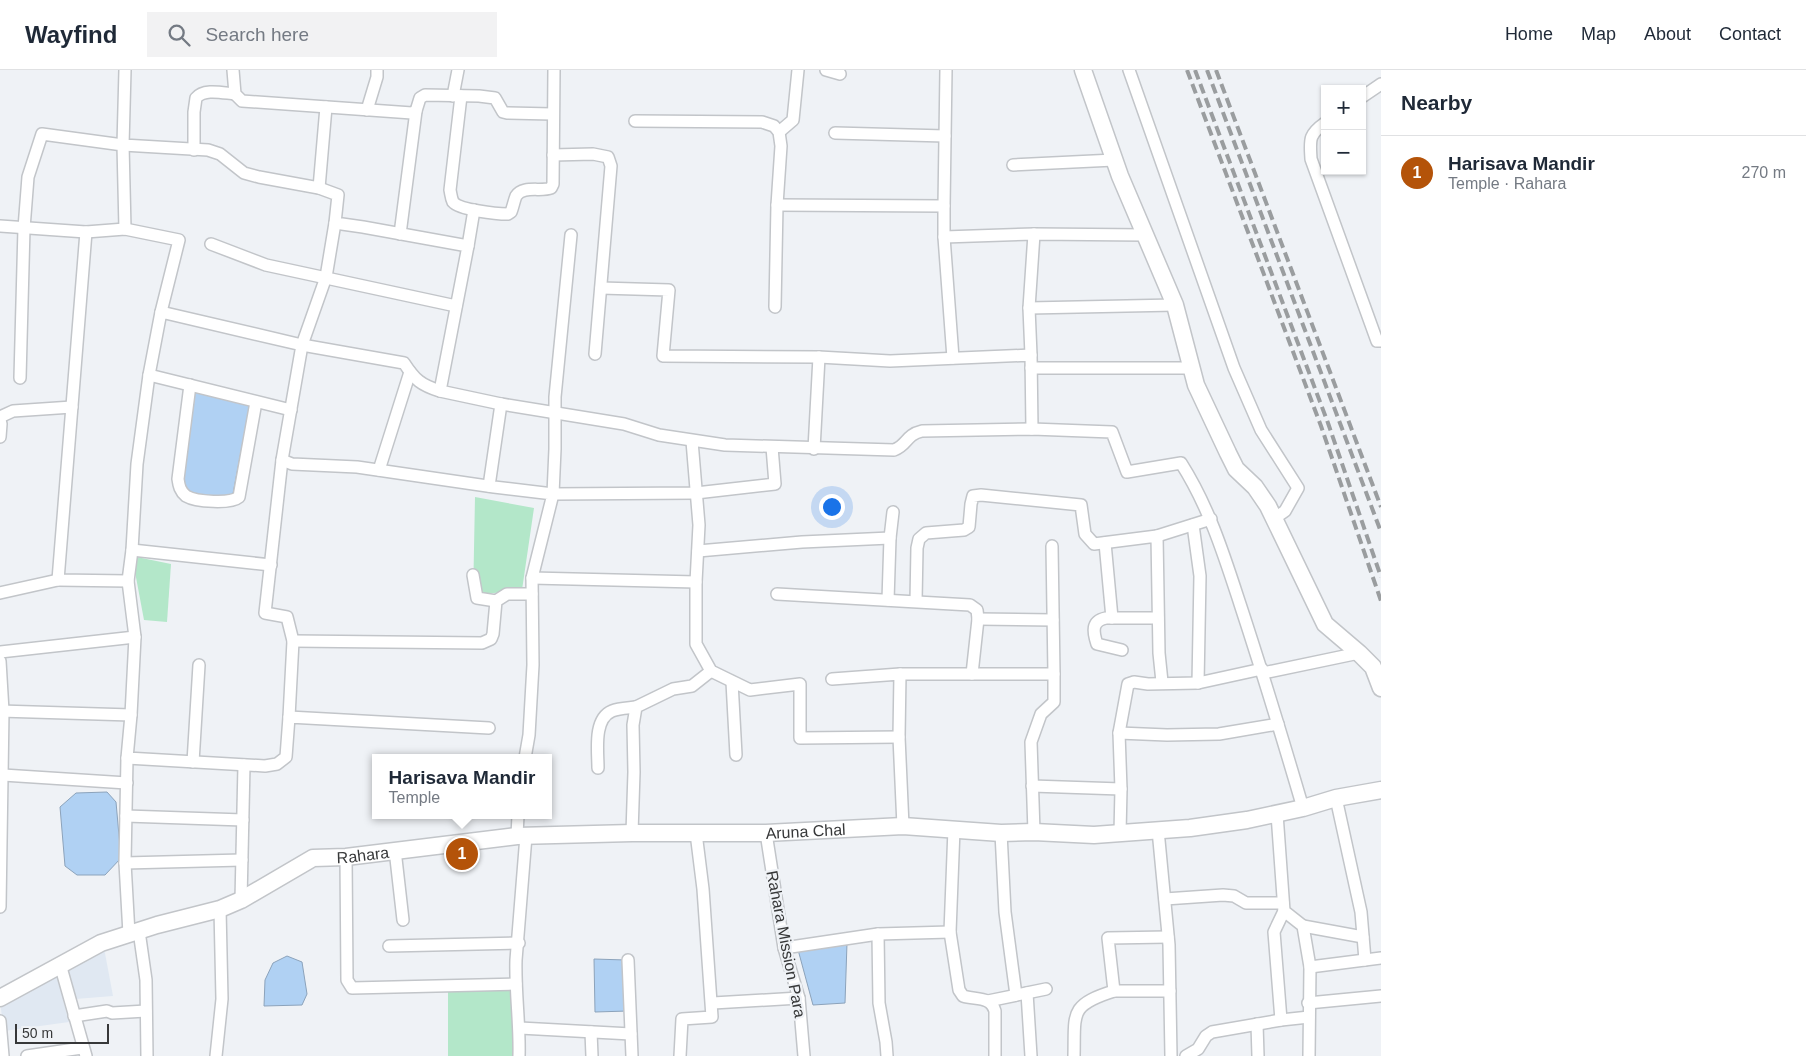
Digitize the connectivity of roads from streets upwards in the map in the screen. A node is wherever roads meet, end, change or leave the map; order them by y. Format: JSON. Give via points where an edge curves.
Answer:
{"nodes":[{"id":1,"x":125,"y":70,"type":"edge"},
{"id":2,"x":232,"y":70,"type":"edge"},
{"id":3,"x":377,"y":70,"type":"edge"},
{"id":4,"x":458,"y":70,"type":"edge"},
{"id":5,"x":554,"y":70,"type":"edge"},
{"id":6,"x":798,"y":70,"type":"edge"},
{"id":7,"x":826,"y":70,"type":"edge"},
{"id":8,"x":946,"y":70,"type":"edge"},
{"id":9,"x":1083,"y":70,"type":"edge"},
{"id":10,"x":1130,"y":70,"type":"edge"},
{"id":11,"x":840,"y":74,"type":"dead end"},
{"id":12,"x":1381,"y":84,"type":"edge"},
{"id":13,"x":235,"y":94,"type":"junction"},
{"id":14,"x":1366,"y":94,"type":"edge"},
{"id":15,"x":457,"y":96,"type":"junction"},
{"id":16,"x":326,"y":107,"type":"junction"},
{"id":17,"x":367,"y":110,"type":"junction"},
{"id":18,"x":416,"y":111,"type":"junction"},
{"id":19,"x":552,"y":114,"type":"junction"},
{"id":20,"x":635,"y":121,"type":"dead end"},
{"id":21,"x":1321,"y":126,"type":"edge"},
{"id":22,"x":779,"y":132,"type":"junction"},
{"id":23,"x":835,"y":133,"type":"dead end"},
{"id":24,"x":945,"y":136,"type":"junction"},
{"id":25,"x":123,"y":145,"type":"junction"},
{"id":26,"x":194,"y":150,"type":"junction"},
{"id":27,"x":553,"y":155,"type":"junction"},
{"id":28,"x":1114,"y":160,"type":"junction"},
{"id":29,"x":1014,"y":165,"type":"dead end"},
{"id":30,"x":319,"y":188,"type":"junction"},
{"id":31,"x":777,"y":205,"type":"junction"},
{"id":32,"x":944,"y":206,"type":"junction"},
{"id":33,"x":474,"y":210,"type":"junction"},
{"id":34,"x":334,"y":223,"type":"junction"},
{"id":35,"x":0,"y":226,"type":"edge"},
{"id":36,"x":24,"y":228,"type":"junction"},
{"id":37,"x":125,"y":229,"type":"junction"},
{"id":38,"x":86,"y":232,"type":"junction"},
{"id":39,"x":400,"y":234,"type":"junction"},
{"id":40,"x":1034,"y":234,"type":"junction"},
{"id":41,"x":571,"y":235,"type":"dead end"},
{"id":42,"x":1145,"y":235,"type":"junction"},
{"id":43,"x":944,"y":237,"type":"junction"},
{"id":44,"x":211,"y":244,"type":"dead end"},
{"id":45,"x":468,"y":246,"type":"junction"},
{"id":46,"x":326,"y":277,"type":"junction"},
{"id":47,"x":601,"y":288,"type":"junction"},
{"id":48,"x":1175,"y":305,"type":"junction"},
{"id":49,"x":456,"y":306,"type":"junction"},
{"id":50,"x":775,"y":307,"type":"dead end"},
{"id":51,"x":1029,"y":308,"type":"junction"},
{"id":52,"x":161,"y":312,"type":"junction"},
{"id":53,"x":1380,"y":344,"type":"edge"},
{"id":54,"x":302,"y":345,"type":"junction"},
{"id":55,"x":595,"y":354,"type":"dead end"},
{"id":56,"x":1031,"y":355,"type":"junction"},
{"id":57,"x":819,"y":357,"type":"junction"},
{"id":58,"x":953,"y":358,"type":"junction"},
{"id":59,"x":1031,"y":368,"type":"junction"},
{"id":60,"x":1192,"y":368,"type":"junction"},
{"id":61,"x":410,"y":372,"type":"junction"},
{"id":62,"x":150,"y":374,"type":"junction"},
{"id":63,"x":20,"y":378,"type":"dead end"},
{"id":64,"x":190,"y":385,"type":"junction"},
{"id":65,"x":440,"y":391,"type":"junction"},
{"id":66,"x":256,"y":402,"type":"junction"},
{"id":67,"x":501,"y":404,"type":"junction"},
{"id":68,"x":72,"y":406,"type":"junction"},
{"id":69,"x":291,"y":410,"type":"junction"},
{"id":70,"x":555,"y":412,"type":"junction"},
{"id":71,"x":0,"y":417,"type":"edge"},
{"id":72,"x":0,"y":420,"type":"edge"},
{"id":73,"x":1032,"y":429,"type":"junction"},
{"id":74,"x":0,"y":437,"type":"edge"},
{"id":75,"x":692,"y":441,"type":"junction"},
{"id":76,"x":772,"y":447,"type":"junction"},
{"id":77,"x":814,"y":449,"type":"junction"},
{"id":78,"x":282,"y":460,"type":"junction"},
{"id":79,"x":379,"y":470,"type":"junction"},
{"id":80,"x":489,"y":486,"type":"junction"},
{"id":81,"x":696,"y":493,"type":"junction"},
{"id":82,"x":553,"y":494,"type":"junction"},
{"id":83,"x":893,"y":512,"type":"dead end"},
{"id":84,"x":1274,"y":518,"type":"junction"},
{"id":85,"x":1211,"y":519,"type":"junction"},
{"id":86,"x":1193,"y":524,"type":"junction"},
{"id":87,"x":1157,"y":536,"type":"junction"},
{"id":88,"x":890,"y":538,"type":"junction"},
{"id":89,"x":1105,"y":543,"type":"junction"},
{"id":90,"x":1052,"y":546,"type":"dead end"},
{"id":91,"x":132,"y":550,"type":"junction"},
{"id":92,"x":698,"y":550,"type":"junction"},
{"id":93,"x":271,"y":565,"type":"junction"},
{"id":94,"x":473,"y":574,"type":"dead end"},
{"id":95,"x":532,"y":578,"type":"junction"},
{"id":96,"x":58,"y":580,"type":"junction"},
{"id":97,"x":128,"y":581,"type":"junction"},
{"id":98,"x":696,"y":582,"type":"junction"},
{"id":99,"x":0,"y":593,"type":"edge"},
{"id":100,"x":532,"y":594,"type":"junction"},
{"id":101,"x":777,"y":594,"type":"dead end"},
{"id":102,"x":888,"y":600,"type":"junction"},
{"id":103,"x":496,"y":601,"type":"junction"},
{"id":104,"x":916,"y":601,"type":"junction"},
{"id":105,"x":1112,"y":618,"type":"junction"},
{"id":106,"x":1158,"y":618,"type":"junction"},
{"id":107,"x":978,"y":619,"type":"junction"},
{"id":108,"x":1053,"y":620,"type":"junction"},
{"id":109,"x":135,"y":637,"type":"junction"},
{"id":110,"x":293,"y":641,"type":"junction"},
{"id":111,"x":1122,"y":650,"type":"dead end"},
{"id":112,"x":0,"y":652,"type":"edge"},
{"id":113,"x":1359,"y":652,"type":"junction"},
{"id":114,"x":0,"y":660,"type":"edge"},
{"id":115,"x":200,"y":665,"type":"dead end"},
{"id":116,"x":711,"y":671,"type":"junction"},
{"id":117,"x":1262,"y":671,"type":"junction"},
{"id":118,"x":900,"y":674,"type":"junction"},
{"id":119,"x":972,"y":674,"type":"junction"},
{"id":120,"x":1054,"y":674,"type":"junction"},
{"id":121,"x":832,"y":679,"type":"dead end"},
{"id":122,"x":732,"y":682,"type":"junction"},
{"id":123,"x":1162,"y":682,"type":"junction"},
{"id":124,"x":1198,"y":683,"type":"junction"},
{"id":125,"x":1381,"y":688,"type":"edge"},
{"id":126,"x":636,"y":707,"type":"junction"},
{"id":127,"x":2,"y":711,"type":"edge"},
{"id":128,"x":131,"y":715,"type":"junction"},
{"id":129,"x":289,"y":717,"type":"junction"},
{"id":130,"x":1278,"y":724,"type":"junction"},
{"id":131,"x":489,"y":728,"type":"dead end"},
{"id":132,"x":1119,"y":733,"type":"junction"},
{"id":133,"x":899,"y":736,"type":"junction"},
{"id":134,"x":526,"y":754,"type":"edge"},
{"id":135,"x":736,"y":755,"type":"dead end"},
{"id":136,"x":127,"y":758,"type":"junction"},
{"id":137,"x":193,"y":762,"type":"junction"},
{"id":138,"x":244,"y":765,"type":"junction"},
{"id":139,"x":598,"y":768,"type":"dead end"},
{"id":140,"x":3,"y":775,"type":"junction"},
{"id":141,"x":126,"y":783,"type":"junction"},
{"id":142,"x":1032,"y":786,"type":"junction"},
{"id":143,"x":1122,"y":789,"type":"junction"},
{"id":144,"x":1381,"y":790,"type":"edge"},
{"id":145,"x":1,"y":796,"type":"edge"},
{"id":146,"x":1336,"y":798,"type":"junction"},
{"id":147,"x":1303,"y":808,"type":"junction"},
{"id":148,"x":1277,"y":814,"type":"junction"},
{"id":149,"x":126,"y":816,"type":"junction"},
{"id":150,"x":519,"y":819,"type":"edge"},
{"id":151,"x":243,"y":820,"type":"junction"},
{"id":152,"x":903,"y":826,"type":"junction"},
{"id":153,"x":954,"y":829,"type":"junction"},
{"id":154,"x":1158,"y":830,"type":"junction"},
{"id":155,"x":1034,"y":832,"type":"junction"},
{"id":156,"x":632,"y":833,"type":"junction"},
{"id":157,"x":696,"y":833,"type":"junction"},
{"id":158,"x":766,"y":833,"type":"junction"},
{"id":159,"x":1001,"y":833,"type":"junction"},
{"id":160,"x":1120,"y":833,"type":"junction"},
{"id":161,"x":521,"y":836,"type":"junction"},
{"id":162,"x":396,"y":850,"type":"junction"},
{"id":163,"x":346,"y":857,"type":"junction"},
{"id":164,"x":242,"y":860,"type":"junction"},
{"id":165,"x":0,"y":862,"type":"edge"},
{"id":166,"x":125,"y":864,"type":"junction"},
{"id":167,"x":1164,"y":898,"type":"junction"},
{"id":168,"x":241,"y":900,"type":"junction"},
{"id":169,"x":0,"y":907,"type":"edge"},
{"id":170,"x":1284,"y":907,"type":"junction"},
{"id":171,"x":220,"y":909,"type":"junction"},
{"id":172,"x":402,"y":920,"type":"dead end"},
{"id":173,"x":1303,"y":926,"type":"junction"},
{"id":174,"x":950,"y":932,"type":"junction"},
{"id":175,"x":134,"y":933,"type":"junction"},
{"id":176,"x":878,"y":934,"type":"junction"},
{"id":177,"x":1168,"y":936,"type":"junction"},
{"id":178,"x":1363,"y":937,"type":"junction"},
{"id":179,"x":518,"y":943,"type":"junction"},
{"id":180,"x":389,"y":946,"type":"dead end"},
{"id":181,"x":784,"y":948,"type":"junction"},
{"id":182,"x":1381,"y":958,"type":"edge"},
{"id":183,"x":628,"y":960,"type":"dead end"},
{"id":184,"x":1365,"y":960,"type":"junction"},
{"id":185,"x":60,"y":964,"type":"junction"},
{"id":186,"x":1310,"y":967,"type":"junction"},
{"id":187,"x":516,"y":984,"type":"junction"},
{"id":188,"x":1046,"y":989,"type":"dead end"},
{"id":189,"x":1114,"y":991,"type":"junction"},
{"id":190,"x":1170,"y":992,"type":"junction"},
{"id":191,"x":1022,"y":994,"type":"junction"},
{"id":192,"x":1381,"y":996,"type":"edge"},
{"id":193,"x":0,"y":998,"type":"edge"},
{"id":194,"x":799,"y":998,"type":"junction"},
{"id":195,"x":988,"y":1000,"type":"junction"},
{"id":196,"x":713,"y":1003,"type":"junction"},
{"id":197,"x":1308,"y":1003,"type":"junction"},
{"id":198,"x":146,"y":1011,"type":"junction"},
{"id":199,"x":74,"y":1016,"type":"junction"},
{"id":200,"x":1309,"y":1017,"type":"junction"},
{"id":201,"x":1281,"y":1020,"type":"junction"},
{"id":202,"x":0,"y":1021,"type":"edge"},
{"id":203,"x":1257,"y":1024,"type":"junction"},
{"id":204,"x":520,"y":1028,"type":"junction"},
{"id":205,"x":591,"y":1032,"type":"junction"},
{"id":206,"x":631,"y":1034,"type":"junction"},
{"id":207,"x":84,"y":1052,"type":"edge"},
{"id":208,"x":3,"y":1056,"type":"edge"},
{"id":209,"x":27,"y":1056,"type":"edge"},
{"id":210,"x":147,"y":1056,"type":"edge"},
{"id":211,"x":216,"y":1056,"type":"edge"},
{"id":212,"x":518,"y":1056,"type":"edge"},
{"id":213,"x":592,"y":1056,"type":"edge"},
{"id":214,"x":632,"y":1056,"type":"edge"},
{"id":215,"x":680,"y":1056,"type":"edge"},
{"id":216,"x":804,"y":1056,"type":"edge"},
{"id":217,"x":887,"y":1056,"type":"edge"},
{"id":218,"x":995,"y":1056,"type":"edge"},
{"id":219,"x":1032,"y":1056,"type":"edge"},
{"id":220,"x":1074,"y":1056,"type":"edge"},
{"id":221,"x":1171,"y":1056,"type":"edge"},
{"id":222,"x":1186,"y":1056,"type":"edge"},
{"id":223,"x":1258,"y":1056,"type":"edge"},
{"id":224,"x":1309,"y":1056,"type":"edge"}],
"edges":[{"from":1,"to":25,"type":"street"},
{"from":2,"to":13,"type":"street"},
{"from":3,"to":17,"type":"street"},
{"from":4,"to":15,"type":"street"},
{"from":5,"to":19,"type":"street"},
{"from":6,"to":22,"type":"street","via":[[793,120]]},
{"from":7,"to":11,"type":"street"},
{"from":8,"to":24,"type":"street"},
{"from":9,"to":28,"type":"street"},
{"from":10,"to":84,"type":"street","via":[[1234,368],[1261,430],[1298,488],[1285,511]]},
{"from":12,"to":14,"type":"street"},
{"from":13,"to":16,"type":"street","via":[[242,101]]},
{"from":13,"to":26,"type":"street","via":[[207,92],[198,95],[194,112]]},
{"from":15,"to":18,"type":"street","via":[[425,95],[420,98]]},
{"from":15,"to":19,"type":"street","via":[[495,98],[503,112],[513,115]]},
{"from":15,"to":33,"type":"street","via":[[451,199],[455,204]]},
{"from":16,"to":17,"type":"street"},
{"from":16,"to":30,"type":"street"},
{"from":17,"to":18,"type":"street"},
{"from":18,"to":39,"type":"street"},
{"from":19,"to":27,"type":"street"},
{"from":20,"to":22,"type":"street","via":[[762,122],[774,126]]},
{"from":21,"to":53,"type":"street","via":[[1312,134],[1311,159]]},
{"from":22,"to":31,"type":"street","via":[[781,164]]},
{"from":23,"to":24,"type":"street"},
{"from":24,"to":32,"type":"street"},
{"from":25,"to":26,"type":"street"},
{"from":25,"to":36,"type":"street","via":[[42,134],[28,177]]},
{"from":25,"to":37,"type":"street"},
{"from":26,"to":30,"type":"street","via":[[220,154],[244,172],[259,177]]},
{"from":27,"to":33,"type":"street","via":[[551,188],[522,191],[508,214]]},
{"from":27,"to":47,"type":"street","via":[[608,157],[611,166]]},
{"from":28,"to":29,"type":"street"},
{"from":28,"to":42,"type":"street"},
{"from":30,"to":34,"type":"street","via":[[338,195]]},
{"from":31,"to":32,"type":"street"},
{"from":31,"to":50,"type":"street"},
{"from":32,"to":43,"type":"street"},
{"from":33,"to":45,"type":"street"},
{"from":34,"to":39,"type":"street"},
{"from":34,"to":46,"type":"street"},
{"from":35,"to":36,"type":"street"},
{"from":36,"to":38,"type":"street"},
{"from":36,"to":63,"type":"street"},
{"from":37,"to":38,"type":"street"},
{"from":37,"to":52,"type":"street","via":[[179,240]]},
{"from":38,"to":68,"type":"street"},
{"from":39,"to":45,"type":"street"},
{"from":40,"to":42,"type":"street"},
{"from":40,"to":43,"type":"street"},
{"from":40,"to":51,"type":"street"},
{"from":41,"to":70,"type":"street"},
{"from":42,"to":48,"type":"street"},
{"from":43,"to":58,"type":"street"},
{"from":44,"to":46,"type":"street","via":[[266,266]]},
{"from":45,"to":49,"type":"street"},
{"from":46,"to":49,"type":"street"},
{"from":46,"to":54,"type":"street"},
{"from":47,"to":55,"type":"street"},
{"from":47,"to":57,"type":"street","via":[[669,290],[663,356]]},
{"from":48,"to":51,"type":"street"},
{"from":48,"to":60,"type":"street"},
{"from":49,"to":65,"type":"street"},
{"from":51,"to":56,"type":"street"},
{"from":52,"to":54,"type":"street"},
{"from":52,"to":62,"type":"street"},
{"from":54,"to":61,"type":"street","via":[[404,363]]},
{"from":54,"to":69,"type":"street"},
{"from":56,"to":58,"type":"street"},
{"from":56,"to":59,"type":"street"},
{"from":57,"to":58,"type":"street","via":[[890,361]]},
{"from":57,"to":77,"type":"street"},
{"from":59,"to":60,"type":"street"},
{"from":59,"to":73,"type":"street"},
{"from":60,"to":84,"type":"street","via":[[1196,385],[1236,469],[1255,487]]},
{"from":61,"to":65,"type":"street","via":[[424,386]]},
{"from":61,"to":79,"type":"street"},
{"from":62,"to":64,"type":"street"},
{"from":62,"to":91,"type":"street","via":[[137,464]]},
{"from":64,"to":66,"type":"street"},
{"from":64,"to":66,"type":"street","via":[[178,479],[180,489],[191,498],[226,502],[239,496]]},
{"from":65,"to":67,"type":"street"},
{"from":66,"to":69,"type":"street"},
{"from":67,"to":70,"type":"street"},
{"from":67,"to":80,"type":"street"},
{"from":68,"to":71,"type":"street","via":[[13,410]]},
{"from":68,"to":96,"type":"street"},
{"from":69,"to":78,"type":"street"},
{"from":70,"to":75,"type":"street","via":[[624,424]]},
{"from":70,"to":82,"type":"street"},
{"from":72,"to":74,"type":"street"},
{"from":73,"to":77,"type":"street","via":[[922,431],[910,436],[894,450]]},
{"from":73,"to":85,"type":"street","via":[[1112,432],[1127,472],[1181,463]]},
{"from":75,"to":76,"type":"street"},
{"from":75,"to":81,"type":"street"},
{"from":76,"to":77,"type":"street"},
{"from":76,"to":81,"type":"street","via":[[775,484]]},
{"from":78,"to":79,"type":"street","via":[[292,464]]},
{"from":78,"to":93,"type":"street"},
{"from":79,"to":80,"type":"street"},
{"from":80,"to":82,"type":"street"},
{"from":81,"to":82,"type":"street"},
{"from":81,"to":92,"type":"street"},
{"from":82,"to":95,"type":"street"},
{"from":83,"to":88,"type":"street"},
{"from":84,"to":113,"type":"street","via":[[1325,624]]},
{"from":85,"to":86,"type":"street"},
{"from":85,"to":117,"type":"street"},
{"from":86,"to":87,"type":"street"},
{"from":86,"to":124,"type":"street","via":[[1200,576]]},
{"from":87,"to":89,"type":"street"},
{"from":87,"to":106,"type":"street"},
{"from":88,"to":92,"type":"street"},
{"from":88,"to":102,"type":"street"},
{"from":89,"to":104,"type":"street","via":[[1094,544],[1085,534],[1081,505],[973,496],[969,527],[926,533],[919,539]]},
{"from":89,"to":105,"type":"street"},
{"from":90,"to":108,"type":"street"},
{"from":91,"to":93,"type":"street"},
{"from":91,"to":97,"type":"street"},
{"from":92,"to":98,"type":"street"},
{"from":93,"to":110,"type":"street","via":[[265,613],[287,617]]},
{"from":94,"to":103,"type":"street","via":[[475,596],[480,600]]},
{"from":95,"to":98,"type":"street"},
{"from":95,"to":100,"type":"street"},
{"from":96,"to":97,"type":"street"},
{"from":96,"to":99,"type":"street"},
{"from":97,"to":109,"type":"street"},
{"from":98,"to":116,"type":"street","via":[[696,644]]},
{"from":100,"to":103,"type":"street","via":[[507,594]]},
{"from":100,"to":134,"type":"street","via":[[533,664]]},
{"from":101,"to":102,"type":"street"},
{"from":102,"to":104,"type":"street"},
{"from":103,"to":110,"type":"street","via":[[493,634],[482,644]]},
{"from":104,"to":107,"type":"street","via":[[970,605],[977,610]]},
{"from":105,"to":106,"type":"street"},
{"from":105,"to":111,"type":"street","via":[[1098,620],[1095,624],[1097,644]]},
{"from":106,"to":123,"type":"street"},
{"from":107,"to":108,"type":"street"},
{"from":107,"to":119,"type":"street"},
{"from":108,"to":120,"type":"street"},
{"from":109,"to":112,"type":"street"},
{"from":109,"to":128,"type":"street"},
{"from":110,"to":129,"type":"street"},
{"from":113,"to":117,"type":"street"},
{"from":113,"to":125,"type":"street","via":[[1373,667]]},
{"from":114,"to":127,"type":"street"},
{"from":115,"to":137,"type":"street"},
{"from":116,"to":122,"type":"street"},
{"from":116,"to":126,"type":"street","via":[[692,686],[673,689]]},
{"from":117,"to":124,"type":"street"},
{"from":117,"to":130,"type":"street"},
{"from":118,"to":119,"type":"street"},
{"from":118,"to":121,"type":"street"},
{"from":118,"to":133,"type":"street"},
{"from":119,"to":120,"type":"street"},
{"from":120,"to":142,"type":"street","via":[[1054,702],[1041,714],[1032,742]]},
{"from":122,"to":133,"type":"street","via":[[750,690],[800,684],[800,738]]},
{"from":122,"to":135,"type":"street"},
{"from":123,"to":124,"type":"street"},
{"from":123,"to":132,"type":"street","via":[[1128,684]]},
{"from":126,"to":139,"type":"street","via":[[613,711],[599,725]]},
{"from":126,"to":156,"type":"street"},
{"from":127,"to":128,"type":"street"},
{"from":127,"to":140,"type":"street"},
{"from":128,"to":136,"type":"street"},
{"from":129,"to":131,"type":"street"},
{"from":129,"to":138,"type":"street","via":[[283,761],[265,766]]},
{"from":130,"to":132,"type":"street","via":[[1219,734]]},
{"from":130,"to":147,"type":"street"},
{"from":132,"to":143,"type":"street"},
{"from":133,"to":152,"type":"street"},
{"from":136,"to":137,"type":"street"},
{"from":136,"to":141,"type":"street"},
{"from":137,"to":138,"type":"street"},
{"from":138,"to":151,"type":"street"},
{"from":140,"to":141,"type":"street"},
{"from":140,"to":145,"type":"street"},
{"from":141,"to":149,"type":"street"},
{"from":142,"to":143,"type":"street"},
{"from":142,"to":155,"type":"street"},
{"from":143,"to":160,"type":"street"},
{"from":144,"to":146,"type":"street","name":"Aruna Chal"},
{"from":145,"to":165,"type":"street"},
{"from":146,"to":147,"type":"street","name":"Aruna Chal"},
{"from":146,"to":178,"type":"street","via":[[1361,912]]},
{"from":147,"to":148,"type":"street","name":"Aruna Chal"},
{"from":148,"to":154,"type":"street","name":"Aruna Chal"},
{"from":148,"to":170,"type":"street"},
{"from":149,"to":151,"type":"street"},
{"from":149,"to":166,"type":"street"},
{"from":150,"to":161,"type":"street"},
{"from":151,"to":164,"type":"street"},
{"from":152,"to":153,"type":"street","name":"Aruna Chal"},
{"from":152,"to":158,"type":"street","name":"Aruna Chal"},
{"from":153,"to":159,"type":"street","name":"Aruna Chal"},
{"from":153,"to":174,"type":"street"},
{"from":154,"to":160,"type":"street","name":"Aruna Chal"},
{"from":154,"to":167,"type":"street"},
{"from":155,"to":159,"type":"street","name":"Aruna Chal"},
{"from":155,"to":160,"type":"street","name":"Aruna Chal"},
{"from":156,"to":157,"type":"street","name":"Aruna Chal"},
{"from":156,"to":161,"type":"street","name":"Aruna Chal"},
{"from":157,"to":158,"type":"street","name":"Aruna Chal"},
{"from":157,"to":196,"type":"street"},
{"from":158,"to":181,"type":"street","name":"Rahara Mission Para"},
{"from":159,"to":191,"type":"street","via":[[1005,912]]},
{"from":161,"to":162,"type":"street","name":"Rahara"},
{"from":161,"to":179,"type":"street"},
{"from":162,"to":163,"type":"street","name":"Rahara"},
{"from":162,"to":172,"type":"street"},
{"from":163,"to":168,"type":"street","name":"Rahara","via":[[313,858]]},
{"from":163,"to":187,"type":"street","via":[[347,980],[352,988]]},
{"from":164,"to":166,"type":"street"},
{"from":164,"to":168,"type":"street"},
{"from":165,"to":169,"type":"street"},
{"from":166,"to":175,"type":"street"},
{"from":167,"to":170,"type":"street","via":[[1223,895],[1234,896],[1246,903]]},
{"from":167,"to":177,"type":"street"},
{"from":168,"to":171,"type":"street","name":"Rahara"},
{"from":170,"to":173,"type":"street"},
{"from":170,"to":201,"type":"street","via":[[1274,932]]},
{"from":171,"to":175,"type":"street","name":"Rahara"},
{"from":171,"to":211,"type":"street","via":[[222,999]]},
{"from":173,"to":178,"type":"street"},
{"from":173,"to":186,"type":"street"},
{"from":174,"to":176,"type":"street"},
{"from":174,"to":195,"type":"street","via":[[961,995]]},
{"from":175,"to":185,"type":"street","name":"Rahara","via":[[101,943]]},
{"from":175,"to":198,"type":"street","via":[[146,980]]},
{"from":176,"to":181,"type":"street"},
{"from":176,"to":217,"type":"street","via":[[879,1003]]},
{"from":177,"to":189,"type":"street","via":[[1108,938]]},
{"from":177,"to":190,"type":"street"},
{"from":178,"to":184,"type":"street"},
{"from":179,"to":180,"type":"street"},
{"from":179,"to":187,"type":"street"},
{"from":181,"to":194,"type":"street","name":"Rahara Mission Para"},
{"from":182,"to":184,"type":"street"},
{"from":183,"to":206,"type":"street"},
{"from":184,"to":186,"type":"street"},
{"from":185,"to":193,"type":"street","name":"Rahara"},
{"from":185,"to":199,"type":"street"},
{"from":186,"to":197,"type":"street"},
{"from":187,"to":204,"type":"street"},
{"from":188,"to":191,"type":"street"},
{"from":189,"to":190,"type":"street"},
{"from":189,"to":220,"type":"street","via":[[1080,1006],[1075,1020]]},
{"from":190,"to":221,"type":"street"},
{"from":191,"to":195,"type":"street"},
{"from":191,"to":219,"type":"street"},
{"from":192,"to":197,"type":"street"},
{"from":194,"to":196,"type":"street"},
{"from":194,"to":216,"type":"street","name":"Rahara Mission Para"},
{"from":195,"to":218,"type":"street","via":[[994,1011]]},
{"from":196,"to":215,"type":"street","via":[[712,1017],[682,1018]]},
{"from":197,"to":200,"type":"street"},
{"from":198,"to":199,"type":"street","via":[[107,1011]]},
{"from":198,"to":210,"type":"street"},
{"from":199,"to":207,"type":"street"},
{"from":200,"to":201,"type":"street"},
{"from":200,"to":224,"type":"street"},
{"from":201,"to":203,"type":"street"},
{"from":202,"to":208,"type":"street"},
{"from":203,"to":222,"type":"street","via":[[1212,1032],[1198,1050]]},
{"from":203,"to":223,"type":"street"},
{"from":204,"to":205,"type":"street"},
{"from":204,"to":212,"type":"street"},
{"from":205,"to":206,"type":"street"},
{"from":205,"to":213,"type":"street"},
{"from":206,"to":214,"type":"street"},
{"from":207,"to":209,"type":"street"}]}
